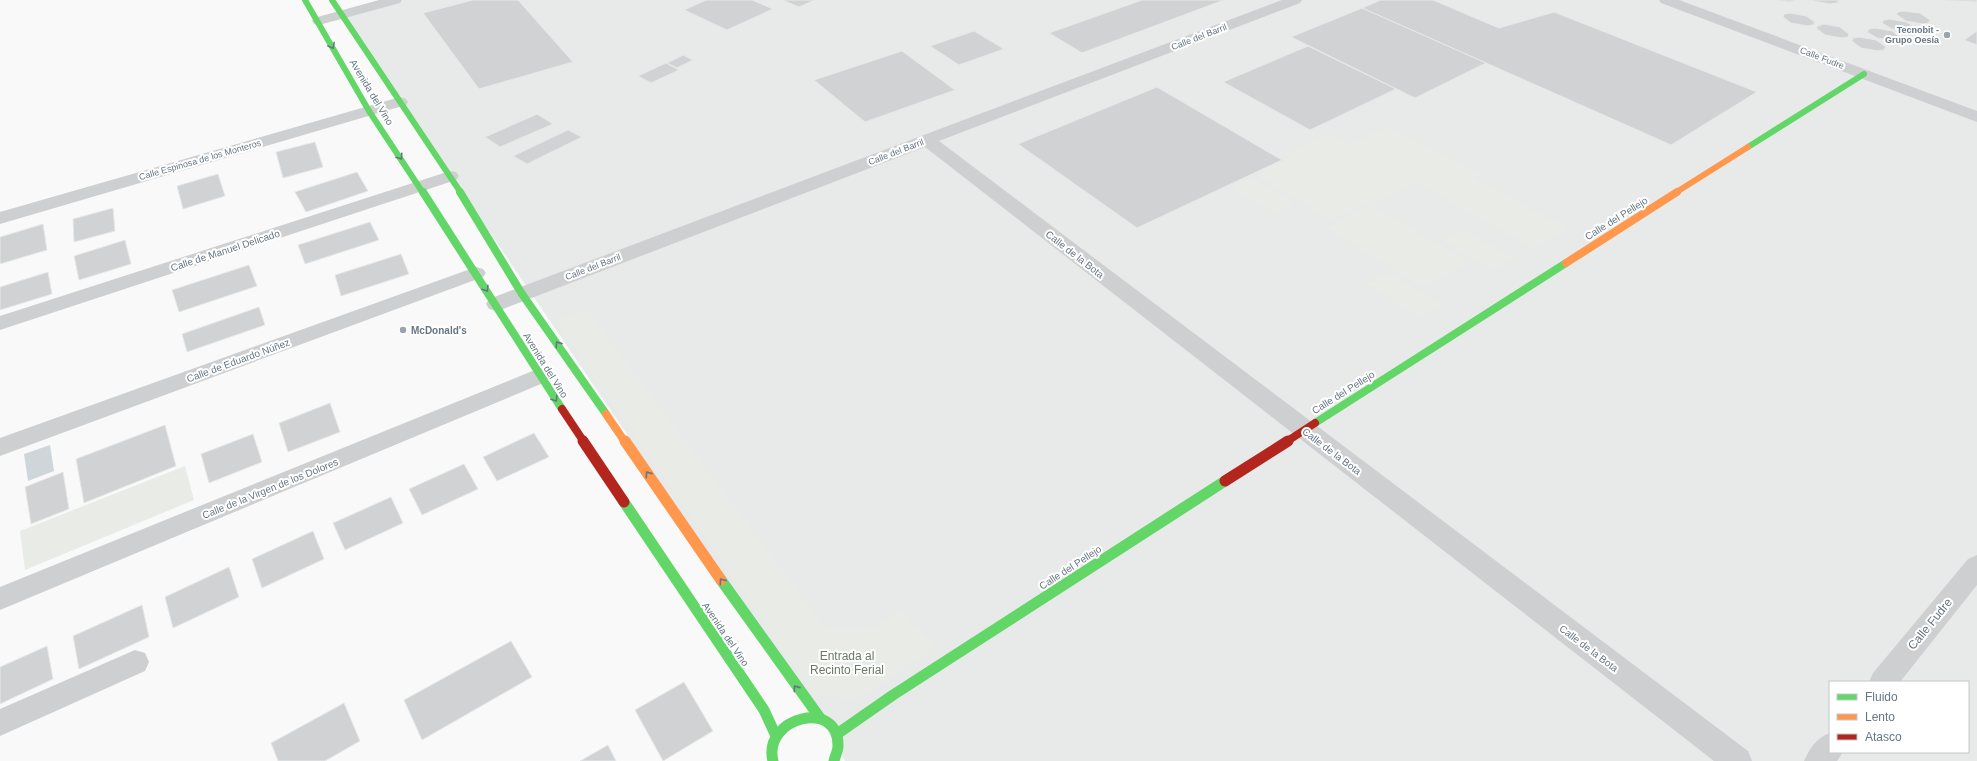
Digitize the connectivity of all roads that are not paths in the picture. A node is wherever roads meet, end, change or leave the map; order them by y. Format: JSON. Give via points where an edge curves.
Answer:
{"nodes":[{"id":1,"x":306,"y":0,"type":"edge"},
{"id":2,"x":332,"y":0,"type":"edge"},
{"id":3,"x":395,"y":0,"type":"edge"},
{"id":4,"x":1666,"y":0,"type":"edge"},
{"id":5,"x":1283,"y":2,"type":"edge"},
{"id":6,"x":342,"y":15,"type":"junction"},
{"id":7,"x":319,"y":21,"type":"junction"},
{"id":8,"x":1864,"y":74,"type":"junction"},
{"id":9,"x":400,"y":102,"type":"junction"},
{"id":10,"x":369,"y":110,"type":"junction"},
{"id":11,"x":1977,"y":117,"type":"edge"},
{"id":12,"x":928,"y":140,"type":"junction"},
{"id":13,"x":450,"y":176,"type":"junction"},
{"id":14,"x":419,"y":186,"type":"junction"},
{"id":15,"x":0,"y":218,"type":"edge"},
{"id":16,"x":476,"y":273,"type":"junction"},
{"id":17,"x":522,"y":294,"type":"junction"},
{"id":18,"x":496,"y":304,"type":"junction"},
{"id":19,"x":0,"y":323,"type":"edge"},
{"id":20,"x":540,"y":376,"type":"junction"},
{"id":21,"x":1304,"y":430,"type":"junction"},
{"id":22,"x":0,"y":447,"type":"edge"},
{"id":23,"x":1977,"y":566,"type":"edge"},
{"id":24,"x":0,"y":599,"type":"edge"},
{"id":25,"x":135,"y":662,"type":"dead end"},
{"id":26,"x":1884,"y":681,"type":"edge"},
{"id":27,"x":820,"y":718,"type":"junction"},
{"id":28,"x":0,"y":724,"type":"edge"},
{"id":29,"x":837,"y":734,"type":"junction"},
{"id":30,"x":776,"y":736,"type":"junction"},
{"id":31,"x":839,"y":748,"type":"junction"},
{"id":32,"x":1829,"y":748,"type":"edge"},
{"id":33,"x":773,"y":761,"type":"edge"},
{"id":34,"x":834,"y":761,"type":"edge"},
{"id":35,"x":845,"y":761,"type":"edge"},
{"id":36,"x":1737,"y":761,"type":"edge"},
{"id":37,"x":1819,"y":761,"type":"edge"}],
"edges":[{"from":1,"to":7,"type":"street","name":"Avenida del Vino"},
{"from":2,"to":6,"type":"street","name":"Avenida del Vino"},
{"from":3,"to":6,"type":"street"},
{"from":4,"to":8,"type":"street","name":"Calle Fudre"},
{"from":5,"to":12,"type":"street","name":"Calle del Barril"},
{"from":6,"to":7,"type":"street"},
{"from":6,"to":9,"type":"street","name":"Avenida del Vino"},
{"from":7,"to":10,"type":"street","name":"Avenida del Vino","one_way":true},
{"from":8,"to":11,"type":"street","name":"Calle Fudre"},
{"from":8,"to":21,"type":"street","name":"Calle del Pellejo"},
{"from":9,"to":10,"type":"street","name":"Calle Espinosa de los Monteros"},
{"from":9,"to":13,"type":"street","name":"Avenida del Vino"},
{"from":10,"to":14,"type":"street","name":"Avenida del Vino","one_way":true},
{"from":10,"to":15,"type":"street","name":"Calle Espinosa de los Monteros"},
{"from":12,"to":17,"type":"street","name":"Calle del Barril"},
{"from":12,"to":21,"type":"street","name":"Calle de la Bota"},
{"from":13,"to":14,"type":"street","name":"Calle de Manuel Delicado"},
{"from":13,"to":17,"type":"street","name":"Avenida del Vino"},
{"from":14,"to":16,"type":"street","name":"Avenida del Vino"},
{"from":14,"to":19,"type":"street","name":"Calle de Manuel Delicado"},
{"from":16,"to":18,"type":"street","name":"Avenida del Vino","one_way":true},
{"from":16,"to":22,"type":"street","name":"Calle de Eduardo Núñez"},
{"from":17,"to":18,"type":"street","name":"Calle del Barril"},
{"from":27,"to":17,"type":"street","name":"Avenida del Vino","one_way":true},
{"from":18,"to":20,"type":"street","name":"Avenida del Vino"},
{"from":20,"to":24,"type":"street","name":"Calle de la Virgen de los Dolores"},
{"from":20,"to":30,"type":"street","name":"Avenida del Vino","one_way":true,"via":[[764,710]]},
{"from":21,"to":29,"type":"street","name":"Calle del Pellejo","via":[[899,690]]},
{"from":21,"to":36,"type":"street","name":"Calle de la Bota"},
{"from":23,"to":26,"type":"street","name":"Calle Fudre"},
{"from":25,"to":28,"type":"street"},
{"from":27,"to":29,"type":"street","name":"Avenida del Vino","via":[[831,725]]},
{"from":27,"to":30,"type":"street","via":[[808,716],[795,719],[784,726]]},
{"from":29,"to":31,"type":"street"},
{"from":30,"to":33,"type":"street","via":[[771,747]]},
{"from":31,"to":34,"type":"street"},
{"from":31,"to":35,"type":"street"},
{"from":32,"to":37,"type":"street"}]}
